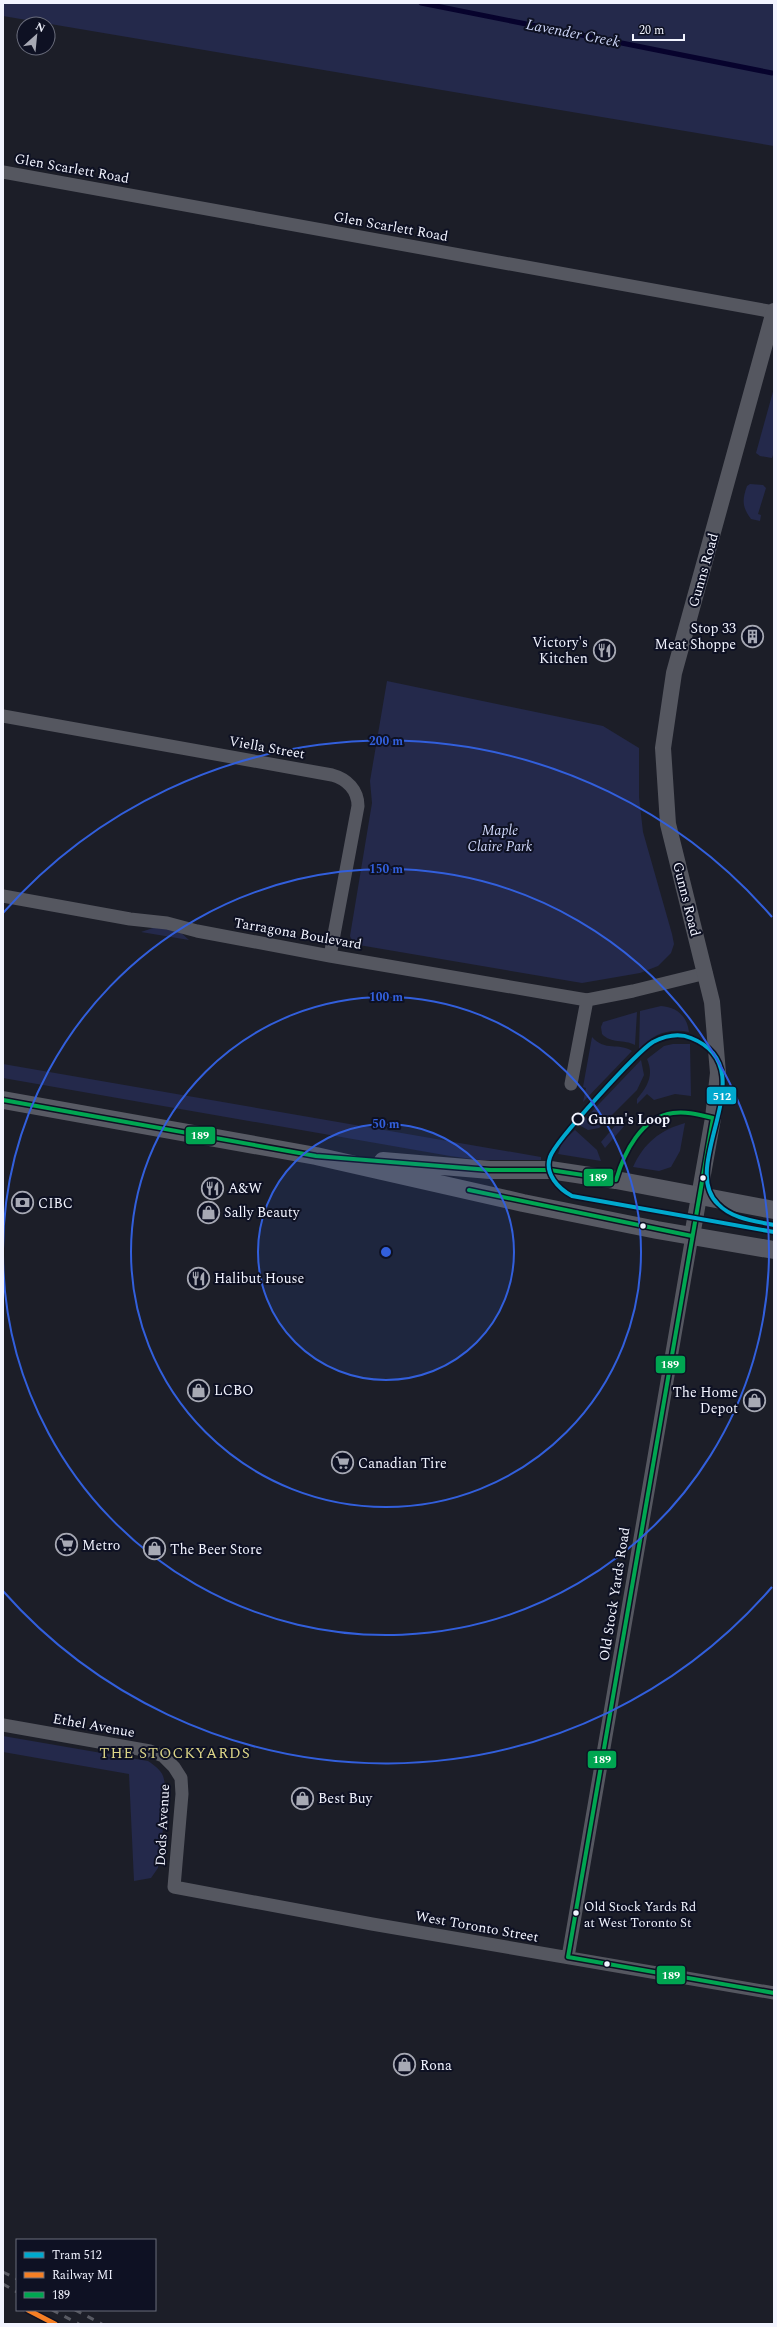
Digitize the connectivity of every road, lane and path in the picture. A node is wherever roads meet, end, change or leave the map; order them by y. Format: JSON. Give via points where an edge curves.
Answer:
{"nodes":[{"id":1,"x":3,"y":172,"type":"edge"},
{"id":2,"x":774,"y":312,"type":"edge"},
{"id":3,"x":3,"y":716,"type":"edge"},
{"id":4,"x":3,"y":896,"type":"edge"},
{"id":5,"x":330,"y":956,"type":"junction"},
{"id":6,"x":706,"y":973,"type":"junction"},
{"id":7,"x":587,"y":1000,"type":"junction"},
{"id":8,"x":571,"y":1084,"type":"dead end"},
{"id":9,"x":3,"y":1100,"type":"edge"},
{"id":10,"x":316,"y":1156,"type":"junction"},
{"id":11,"x":699,"y":1196,"type":"junction"},
{"id":12,"x":774,"y":1210,"type":"edge"},
{"id":13,"x":692,"y":1236,"type":"junction"},
{"id":14,"x":774,"y":1250,"type":"edge"},
{"id":15,"x":3,"y":1725,"type":"edge"},
{"id":16,"x":174,"y":1767,"type":"joint"},
{"id":17,"x":174,"y":1887,"type":"joint"},
{"id":18,"x":568,"y":1957,"type":"junction"},
{"id":19,"x":774,"y":1993,"type":"edge"}],
"edges":[{"from":1,"to":2,"type":"street","name":"Glen Scarlett Road"},
{"from":2,"to":6,"type":"street","name":"Gunns Road","via":[[674,673],[664,734],[668,824]]},
{"from":3,"to":5,"type":"street","name":"Viella Street","via":[[332,775],[347,783],[357,796],[358,806]]},
{"from":4,"to":5,"type":"street","name":"Tarragona Boulevard","via":[[130,919],[167,923]]},
{"from":5,"to":7,"type":"street","name":"Tarragona Boulevard"},
{"from":6,"to":7,"type":"street"},
{"from":6,"to":11,"type":"street","name":"Gunns Road","via":[[712,1002],[718,1073]]},
{"from":7,"to":8,"type":"street"},
{"from":9,"to":10,"type":"main road"},
{"from":10,"to":11,"type":"main road","via":[[490,1170],[550,1170]]},
{"from":10,"to":13,"type":"main road","via":[[524,1203]]},
{"from":11,"to":12,"type":"main road"},
{"from":11,"to":13,"type":"street","name":"Gunns Road"},
{"from":13,"to":14,"type":"main road"},
{"from":13,"to":18,"type":"street","name":"Old Stock Yards Road"},
{"from":15,"to":16,"type":"street","name":"Ethel Avenue","via":[[150,1751],[163,1756]]},
{"from":16,"to":17,"type":"street","name":"Dods Avenue","via":[[181,1778],[182,1794]]},
{"from":17,"to":18,"type":"street","name":"West Toronto Street","via":[[364,1923]]},
{"from":18,"to":19,"type":"street","name":"West Toronto Street"}]}
